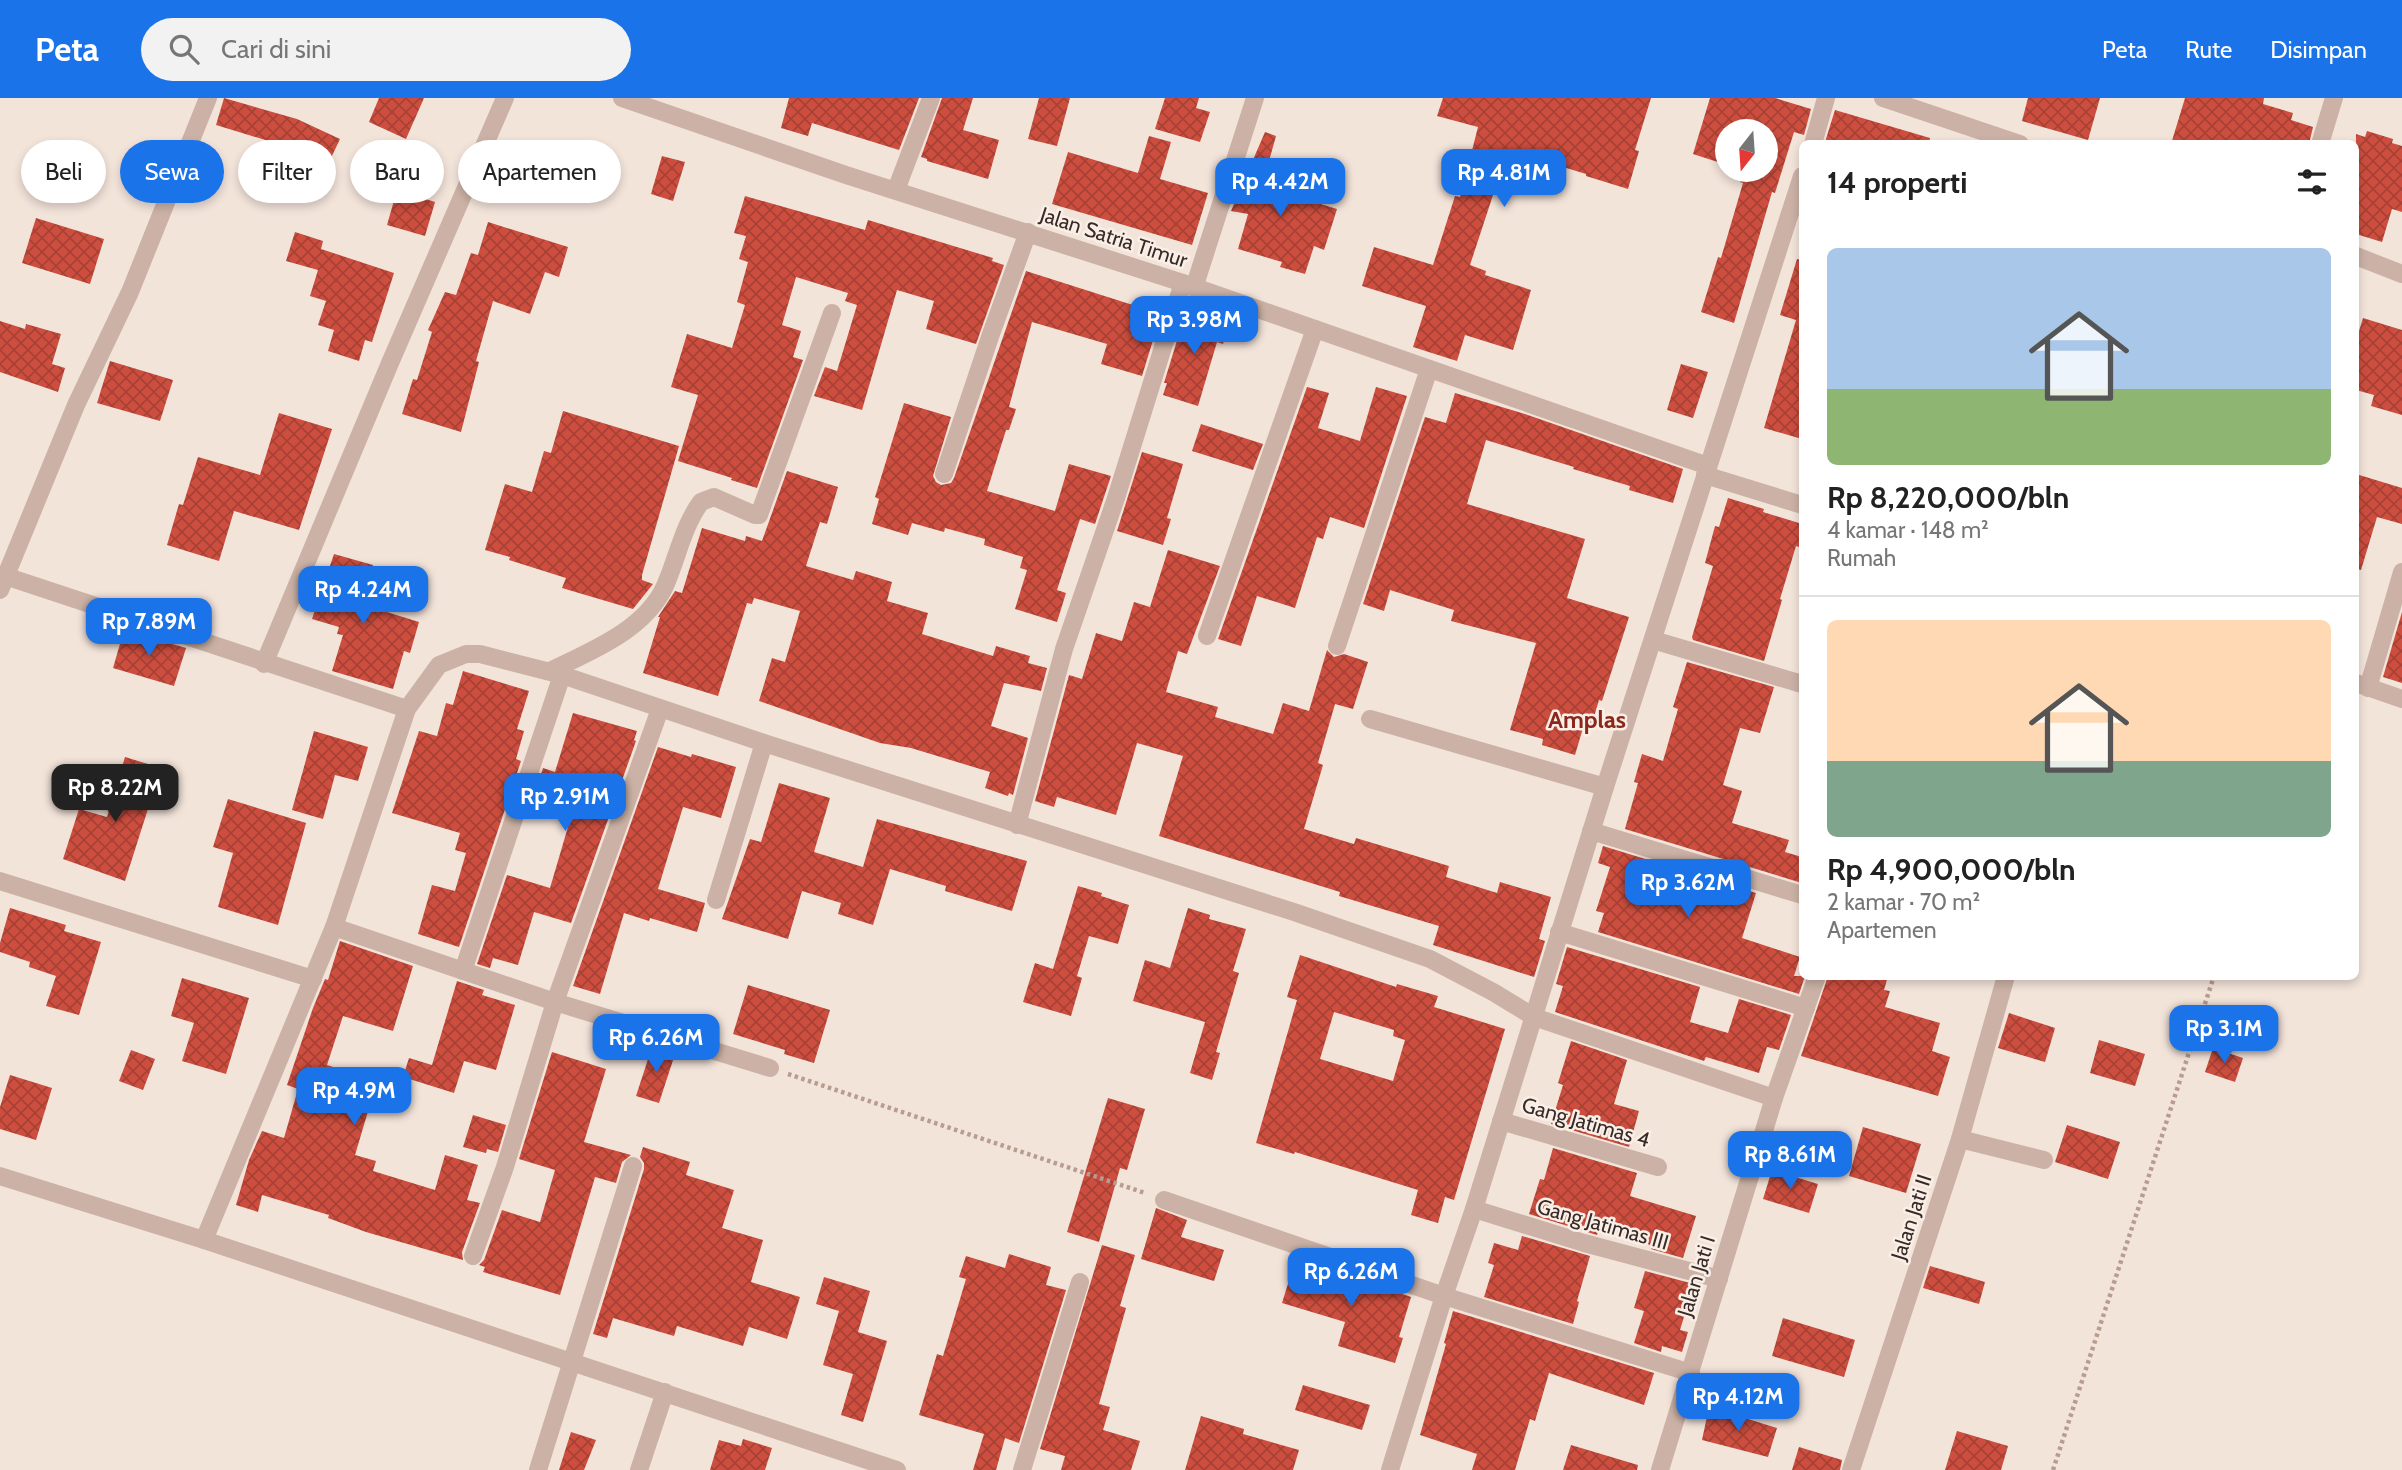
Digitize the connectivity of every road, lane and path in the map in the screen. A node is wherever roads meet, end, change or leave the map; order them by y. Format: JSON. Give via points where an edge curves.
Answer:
{"nodes":[{"id":1,"x":208,"y":98,"type":"edge"},
{"id":2,"x":505,"y":98,"type":"edge"},
{"id":3,"x":622,"y":98,"type":"edge"},
{"id":4,"x":930,"y":98,"type":"edge"},
{"id":5,"x":1255,"y":98,"type":"edge"},
{"id":6,"x":1826,"y":98,"type":"edge"},
{"id":7,"x":1883,"y":98,"type":"edge"},
{"id":8,"x":2334,"y":98,"type":"edge"},
{"id":9,"x":1933,"y":106,"type":"edge"},
{"id":10,"x":1813,"y":140,"type":"edge"},
{"id":11,"x":2011,"y":140,"type":"edge"},
{"id":12,"x":2321,"y":140,"type":"edge"},
{"id":13,"x":1799,"y":185,"type":"edge"},
{"id":14,"x":896,"y":190,"type":"junction"},
{"id":15,"x":1028,"y":232,"type":"junction"},
{"id":16,"x":2359,"y":257,"type":"edge"},
{"id":17,"x":2402,"y":274,"type":"edge"},
{"id":18,"x":1188,"y":285,"type":"junction"},
{"id":19,"x":832,"y":313,"type":"dead end"},
{"id":20,"x":1315,"y":329,"type":"junction"},
{"id":21,"x":1429,"y":369,"type":"junction"},
{"id":22,"x":1706,"y":470,"type":"junction"},
{"id":23,"x":944,"y":474,"type":"dead end"},
{"id":24,"x":1799,"y":504,"type":"edge"},
{"id":25,"x":2402,"y":572,"type":"edge"},
{"id":26,"x":3,"y":583,"type":"edge"},
{"id":27,"x":1207,"y":636,"type":"dead end"},
{"id":28,"x":1653,"y":640,"type":"junction"},
{"id":29,"x":1337,"y":646,"type":"dead end"},
{"id":30,"x":264,"y":664,"type":"junction"},
{"id":31,"x":556,"y":673,"type":"junction"},
{"id":32,"x":1799,"y":683,"type":"edge"},
{"id":33,"x":2362,"y":685,"type":"edge"},
{"id":34,"x":2402,"y":699,"type":"edge"},
{"id":35,"x":407,"y":709,"type":"junction"},
{"id":36,"x":660,"y":709,"type":"junction"},
{"id":37,"x":1370,"y":719,"type":"dead end"},
{"id":38,"x":764,"y":743,"type":"junction"},
{"id":39,"x":1605,"y":787,"type":"junction"},
{"id":40,"x":1017,"y":825,"type":"junction"},
{"id":41,"x":1591,"y":831,"type":"junction"},
{"id":42,"x":0,"y":881,"type":"edge"},
{"id":43,"x":1799,"y":894,"type":"edge"},
{"id":44,"x":716,"y":900,"type":"dead end"},
{"id":45,"x":334,"y":927,"type":"junction"},
{"id":46,"x":1559,"y":932,"type":"junction"},
{"id":47,"x":464,"y":971,"type":"junction"},
{"id":48,"x":313,"y":979,"type":"junction"},
{"id":49,"x":1815,"y":980,"type":"edge"},
{"id":50,"x":2005,"y":980,"type":"edge"},
{"id":51,"x":2213,"y":980,"type":"edge"},
{"id":52,"x":555,"y":1002,"type":"junction"},
{"id":53,"x":1806,"y":1008,"type":"junction"},
{"id":54,"x":1534,"y":1017,"type":"junction"},
{"id":55,"x":770,"y":1068,"type":"joint"},
{"id":56,"x":1774,"y":1098,"type":"junction"},
{"id":57,"x":1502,"y":1121,"type":"junction"},
{"id":58,"x":1960,"y":1139,"type":"junction"},
{"id":59,"x":2044,"y":1160,"type":"dead end"},
{"id":60,"x":634,"y":1166,"type":"dead end"},
{"id":61,"x":1658,"y":1167,"type":"dead end"},
{"id":62,"x":0,"y":1176,"type":"edge"},
{"id":63,"x":1164,"y":1200,"type":"joint"},
{"id":64,"x":1474,"y":1209,"type":"junction"},
{"id":65,"x":204,"y":1240,"type":"junction"},
{"id":66,"x":473,"y":1256,"type":"dead end"},
{"id":67,"x":1719,"y":1279,"type":"junction"},
{"id":68,"x":1080,"y":1282,"type":"dead end"},
{"id":69,"x":1444,"y":1296,"type":"junction"},
{"id":70,"x":572,"y":1362,"type":"junction"},
{"id":71,"x":1691,"y":1373,"type":"junction"},
{"id":72,"x":665,"y":1392,"type":"junction"},
{"id":73,"x":538,"y":1470,"type":"edge"},
{"id":74,"x":639,"y":1470,"type":"edge"},
{"id":75,"x":897,"y":1470,"type":"edge"},
{"id":76,"x":1022,"y":1470,"type":"edge"},
{"id":77,"x":1390,"y":1470,"type":"edge"},
{"id":78,"x":1660,"y":1470,"type":"edge"},
{"id":79,"x":1851,"y":1470,"type":"edge"},
{"id":80,"x":2053,"y":1470,"type":"edge"}],
"edges":[{"from":1,"to":26,"type":"street","via":[[130,292],[76,405]]},
{"from":2,"to":30,"type":"street"},
{"from":3,"to":14,"type":"street","name":"Jalan Satria Timur"},
{"from":4,"to":14,"type":"street"},
{"from":5,"to":18,"type":"street"},
{"from":6,"to":10,"type":"street"},
{"from":7,"to":9,"type":"street"},
{"from":8,"to":12,"type":"street"},
{"from":9,"to":11,"type":"street"},
{"from":13,"to":22,"type":"street"},
{"from":14,"to":15,"type":"street","name":"Jalan Satria Timur"},
{"from":15,"to":18,"type":"street","name":"Jalan Satria Timur"},
{"from":15,"to":23,"type":"street"},
{"from":16,"to":17,"type":"street"},
{"from":18,"to":20,"type":"street","name":"Jalan Satria Timur"},
{"from":18,"to":40,"type":"street","via":[[1064,649]]},
{"from":19,"to":31,"type":"street","via":[[759,515],[714,497],[701,502],[664,588],[643,616]]},
{"from":20,"to":21,"type":"street","name":"Jalan Satria Timur"},
{"from":20,"to":27,"type":"street"},
{"from":21,"to":22,"type":"street","name":"Jalan Satria Timur"},
{"from":21,"to":29,"type":"street"},
{"from":22,"to":24,"type":"street","name":"Jalan Satria Timur"},
{"from":22,"to":28,"type":"street"},
{"from":25,"to":33,"type":"street"},
{"from":26,"to":30,"type":"street"},
{"from":28,"to":32,"type":"street"},
{"from":28,"to":39,"type":"street"},
{"from":30,"to":35,"type":"street"},
{"from":31,"to":35,"type":"street","via":[[466,653],[439,665]]},
{"from":31,"to":36,"type":"street"},
{"from":31,"to":47,"type":"street"},
{"from":33,"to":34,"type":"street"},
{"from":35,"to":45,"type":"street"},
{"from":36,"to":38,"type":"street"},
{"from":36,"to":52,"type":"street"},
{"from":37,"to":39,"type":"street"},
{"from":38,"to":40,"type":"street"},
{"from":38,"to":44,"type":"street"},
{"from":39,"to":41,"type":"street"},
{"from":40,"to":54,"type":"street","via":[[1430,959]]},
{"from":41,"to":43,"type":"street"},
{"from":41,"to":46,"type":"street"},
{"from":42,"to":48,"type":"street"},
{"from":45,"to":47,"type":"street"},
{"from":45,"to":48,"type":"street"},
{"from":46,"to":53,"type":"street"},
{"from":46,"to":54,"type":"street"},
{"from":47,"to":52,"type":"street"},
{"from":48,"to":65,"type":"street"},
{"from":49,"to":53,"type":"street","name":"Jalan Jati I"},
{"from":50,"to":58,"type":"street","name":"Jalan Jati II"},
{"from":51,"to":80,"type":"path"},
{"from":52,"to":55,"type":"street"},
{"from":52,"to":66,"type":"street"},
{"from":53,"to":56,"type":"street","name":"Jalan Jati I"},
{"from":54,"to":56,"type":"street"},
{"from":54,"to":57,"type":"street"},
{"from":55,"to":63,"type":"path"},
{"from":56,"to":67,"type":"street","name":"Jalan Jati I"},
{"from":57,"to":61,"type":"street","name":"Gang Jatimas 4"},
{"from":57,"to":64,"type":"street"},
{"from":58,"to":59,"type":"street"},
{"from":58,"to":79,"type":"street","name":"Jalan Jati II"},
{"from":60,"to":70,"type":"street"},
{"from":62,"to":65,"type":"street"},
{"from":63,"to":69,"type":"street"},
{"from":64,"to":67,"type":"street","name":"Gang Jatimas III"},
{"from":64,"to":69,"type":"street"},
{"from":65,"to":70,"type":"street"},
{"from":67,"to":71,"type":"street","name":"Jalan Jati I"},
{"from":68,"to":76,"type":"street"},
{"from":69,"to":71,"type":"street"},
{"from":69,"to":77,"type":"street"},
{"from":70,"to":72,"type":"street"},
{"from":70,"to":73,"type":"street"},
{"from":71,"to":78,"type":"street","name":"Jalan Jati I"},
{"from":72,"to":74,"type":"street"},
{"from":72,"to":75,"type":"street"}]}
